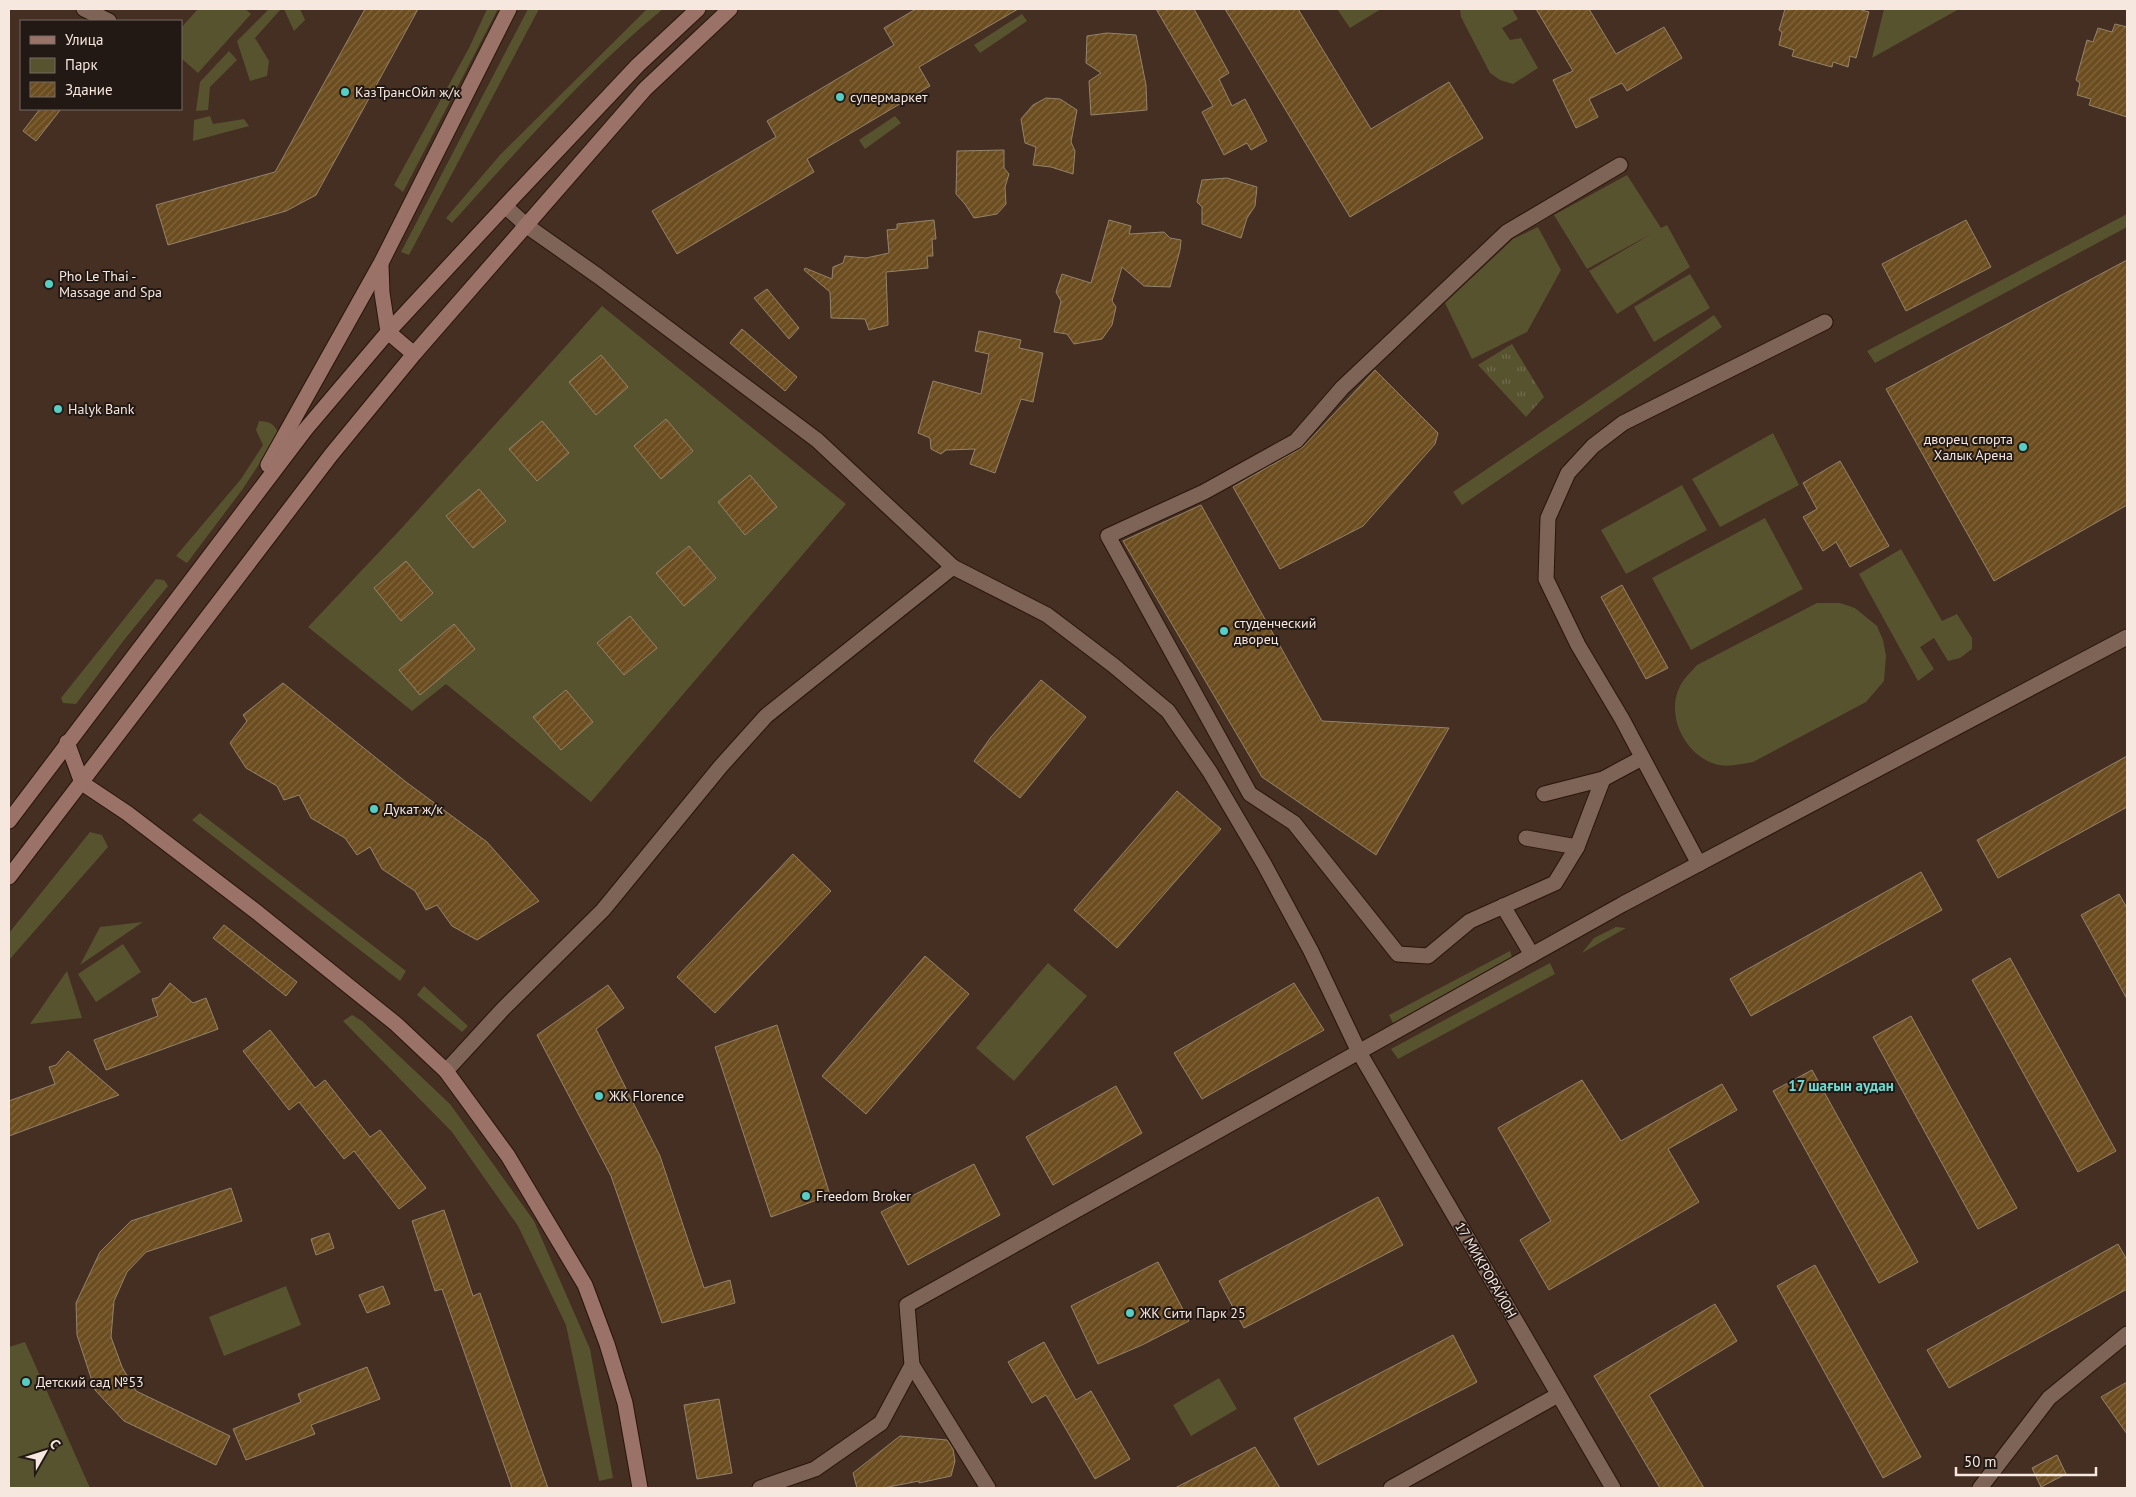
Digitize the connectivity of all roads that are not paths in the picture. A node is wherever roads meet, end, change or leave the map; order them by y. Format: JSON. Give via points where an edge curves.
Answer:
{"nodes":[{"id":1,"x":84,"y":9,"type":"edge"},
{"id":2,"x":509,"y":9,"type":"edge"},
{"id":3,"x":698,"y":9,"type":"edge"},
{"id":4,"x":730,"y":9,"type":"edge"},
{"id":5,"x":107,"y":20,"type":"edge"},
{"id":6,"x":1620,"y":165,"type":"dead end"},
{"id":7,"x":505,"y":206,"type":"junction"},
{"id":8,"x":527,"y":226,"type":"junction"},
{"id":9,"x":381,"y":263,"type":"junction"},
{"id":10,"x":1825,"y":322,"type":"dead end"},
{"id":11,"x":388,"y":332,"type":"junction"},
{"id":12,"x":414,"y":354,"type":"junction"},
{"id":13,"x":237,"y":519,"type":"junction"},
{"id":14,"x":953,"y":567,"type":"junction"},
{"id":15,"x":2127,"y":637,"type":"edge"},
{"id":16,"x":67,"y":742,"type":"junction"},
{"id":17,"x":1642,"y":758,"type":"junction"},
{"id":18,"x":1603,"y":779,"type":"junction"},
{"id":19,"x":82,"y":783,"type":"junction"},
{"id":20,"x":1544,"y":794,"type":"dead end"},
{"id":21,"x":9,"y":820,"type":"edge"},
{"id":22,"x":1526,"y":838,"type":"dead end"},
{"id":23,"x":1577,"y":847,"type":"junction"},
{"id":24,"x":1699,"y":864,"type":"junction"},
{"id":25,"x":9,"y":877,"type":"edge"},
{"id":26,"x":1503,"y":906,"type":"junction"},
{"id":27,"x":1532,"y":955,"type":"junction"},
{"id":28,"x":1358,"y":1052,"type":"junction"},
{"id":29,"x":446,"y":1071,"type":"junction"},
{"id":30,"x":2127,"y":1334,"type":"edge"},
{"id":31,"x":912,"y":1366,"type":"junction"},
{"id":32,"x":1558,"y":1395,"type":"junction"},
{"id":33,"x":640,"y":1488,"type":"edge"},
{"id":34,"x":760,"y":1488,"type":"edge"},
{"id":35,"x":988,"y":1488,"type":"edge"},
{"id":36,"x":1390,"y":1488,"type":"edge"},
{"id":37,"x":1613,"y":1488,"type":"edge"},
{"id":38,"x":1980,"y":1488,"type":"edge"}],
"edges":[{"from":1,"to":5,"type":"street"},
{"from":2,"to":9,"type":"main road"},
{"from":3,"to":7,"type":"main road","via":[[638,64]]},
{"from":4,"to":8,"type":"main road","via":[[645,89]]},
{"from":6,"to":26,"type":"street","via":[[1507,232],[1342,388],[1296,441],[1204,492],[1108,536],[1250,794],[1294,823],[1398,954],[1428,956],[1470,921]]},
{"from":7,"to":8,"type":"street","name":"17 МИКРОРАЙОН"},
{"from":7,"to":11,"type":"main road"},
{"from":8,"to":12,"type":"main road"},
{"from":8,"to":14,"type":"street","name":"17 МИКРОРАЙОН","via":[[817,440]]},
{"from":9,"to":11,"type":"main road"},
{"from":9,"to":13,"type":"main road"},
{"from":10,"to":17,"type":"street","via":[[1623,423],[1593,446],[1568,473],[1548,518],[1546,579],[1578,645]]},
{"from":11,"to":12,"type":"main road"},
{"from":11,"to":13,"type":"main road","via":[[305,430]]},
{"from":12,"to":19,"type":"main road","via":[[331,455]]},
{"from":13,"to":16,"type":"main road"},
{"from":14,"to":28,"type":"street","name":"17 МИКРОРАЙОН","via":[[1047,615],[1168,711],[1210,772],[1264,864],[1311,951]]},
{"from":14,"to":29,"type":"street","via":[[766,716],[603,910]]},
{"from":15,"to":24,"type":"street"},
{"from":16,"to":19,"type":"main road"},
{"from":16,"to":21,"type":"main road"},
{"from":17,"to":18,"type":"street"},
{"from":17,"to":24,"type":"street"},
{"from":18,"to":20,"type":"street"},
{"from":18,"to":23,"type":"street"},
{"from":19,"to":25,"type":"main road"},
{"from":19,"to":29,"type":"main road","via":[[127,813],[258,913],[396,1024]]},
{"from":22,"to":23,"type":"street"},
{"from":23,"to":26,"type":"street","via":[[1555,883]]},
{"from":24,"to":27,"type":"street"},
{"from":26,"to":27,"type":"street"},
{"from":27,"to":28,"type":"street"},
{"from":28,"to":31,"type":"street","via":[[907,1305]]},
{"from":28,"to":32,"type":"street","name":"17 МИКРОРАЙОН"},
{"from":29,"to":33,"type":"main road","via":[[508,1156],[585,1284],[624,1404]]},
{"from":30,"to":38,"type":"street","via":[[2049,1398]]},
{"from":31,"to":34,"type":"street","via":[[881,1424],[815,1469]]},
{"from":31,"to":35,"type":"street"},
{"from":32,"to":36,"type":"street"},
{"from":32,"to":37,"type":"street","name":"17 МИКРОРАЙОН"}]}
